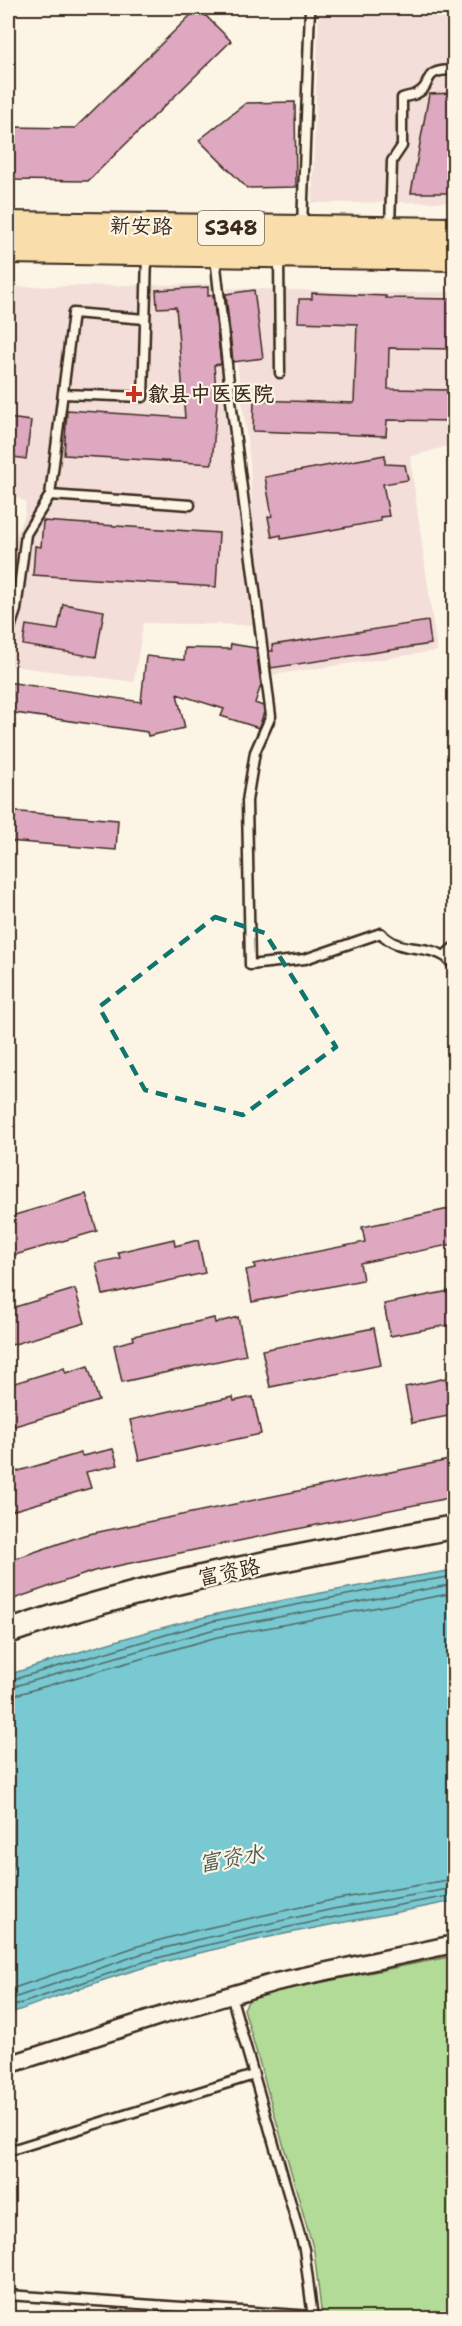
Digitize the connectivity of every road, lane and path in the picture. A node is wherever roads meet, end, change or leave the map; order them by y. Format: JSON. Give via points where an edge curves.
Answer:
{"nodes":[{"id":1,"x":310,"y":8,"type":"edge"},
{"id":2,"x":454,"y":70,"type":"edge"},
{"id":3,"x":8,"y":225,"type":"edge"},
{"id":4,"x":302,"y":229,"type":"junction"},
{"id":5,"x":390,"y":230,"type":"junction"},
{"id":6,"x":454,"y":231,"type":"edge"},
{"id":7,"x":8,"y":250,"type":"edge"},
{"id":8,"x":147,"y":252,"type":"junction"},
{"id":9,"x":215,"y":253,"type":"junction"},
{"id":10,"x":279,"y":254,"type":"junction"},
{"id":11,"x":454,"y":257,"type":"edge"},
{"id":12,"x":145,"y":319,"type":"junction"},
{"id":13,"x":280,"y":373,"type":"dead end"},
{"id":14,"x":63,"y":394,"type":"junction"},
{"id":15,"x":50,"y":495,"type":"junction"},
{"id":16,"x":190,"y":505,"type":"dead end"},
{"id":17,"x":8,"y":634,"type":"edge"},
{"id":18,"x":454,"y":947,"type":"edge"},
{"id":19,"x":444,"y":956,"type":"junction"},
{"id":20,"x":454,"y":967,"type":"edge"},
{"id":21,"x":454,"y":1527,"type":"edge"},
{"id":22,"x":8,"y":1632,"type":"edge"},
{"id":23,"x":454,"y":1944,"type":"edge"},
{"id":24,"x":231,"y":1995,"type":"junction"},
{"id":25,"x":8,"y":2065,"type":"edge"},
{"id":26,"x":254,"y":2075,"type":"junction"},
{"id":27,"x":8,"y":2151,"type":"edge"},
{"id":28,"x":8,"y":2295,"type":"edge"},
{"id":29,"x":313,"y":2317,"type":"edge"}],
"edges":[{"from":1,"to":4,"type":"lane"},
{"from":2,"to":5,"type":"lane","via":[[432,73],[417,93],[402,98],[402,147],[392,161]]},
{"from":3,"to":4,"type":"main road","name":"新安路","number":"S348"},
{"from":4,"to":5,"type":"main road","name":"新安路","number":"S348"},
{"from":5,"to":6,"type":"main road","name":"新安路","number":"S348"},
{"from":7,"to":8,"type":"main road","name":"新安路","number":"S348"},
{"from":8,"to":9,"type":"main road","name":"新安路","number":"S348"},
{"from":8,"to":12,"type":"lane"},
{"from":9,"to":10,"type":"main road","name":"新安路","number":"S348"},
{"from":9,"to":19,"type":"lane","via":[[272,716],[255,752],[247,801],[250,965],[305,959],[381,933],[395,944]]},
{"from":10,"to":11,"type":"main road","name":"新安路","number":"S348"},
{"from":10,"to":13,"type":"lane"},
{"from":12,"to":14,"type":"lane","via":[[73,313]]},
{"from":12,"to":14,"type":"lane","via":[[143,397]]},
{"from":14,"to":15,"type":"lane"},
{"from":15,"to":16,"type":"lane"},
{"from":15,"to":17,"type":"lane","via":[[26,534],[16,610]]},
{"from":18,"to":19,"type":"lane"},
{"from":19,"to":20,"type":"lane"},
{"from":21,"to":22,"type":"street","name":"富资路","via":[[183,1581]]},
{"from":23,"to":24,"type":"street"},
{"from":24,"to":25,"type":"street"},
{"from":24,"to":26,"type":"lane"},
{"from":26,"to":27,"type":"lane"},
{"from":26,"to":29,"type":"lane","via":[[304,2249]]},
{"from":28,"to":29,"type":"lane"}]}
